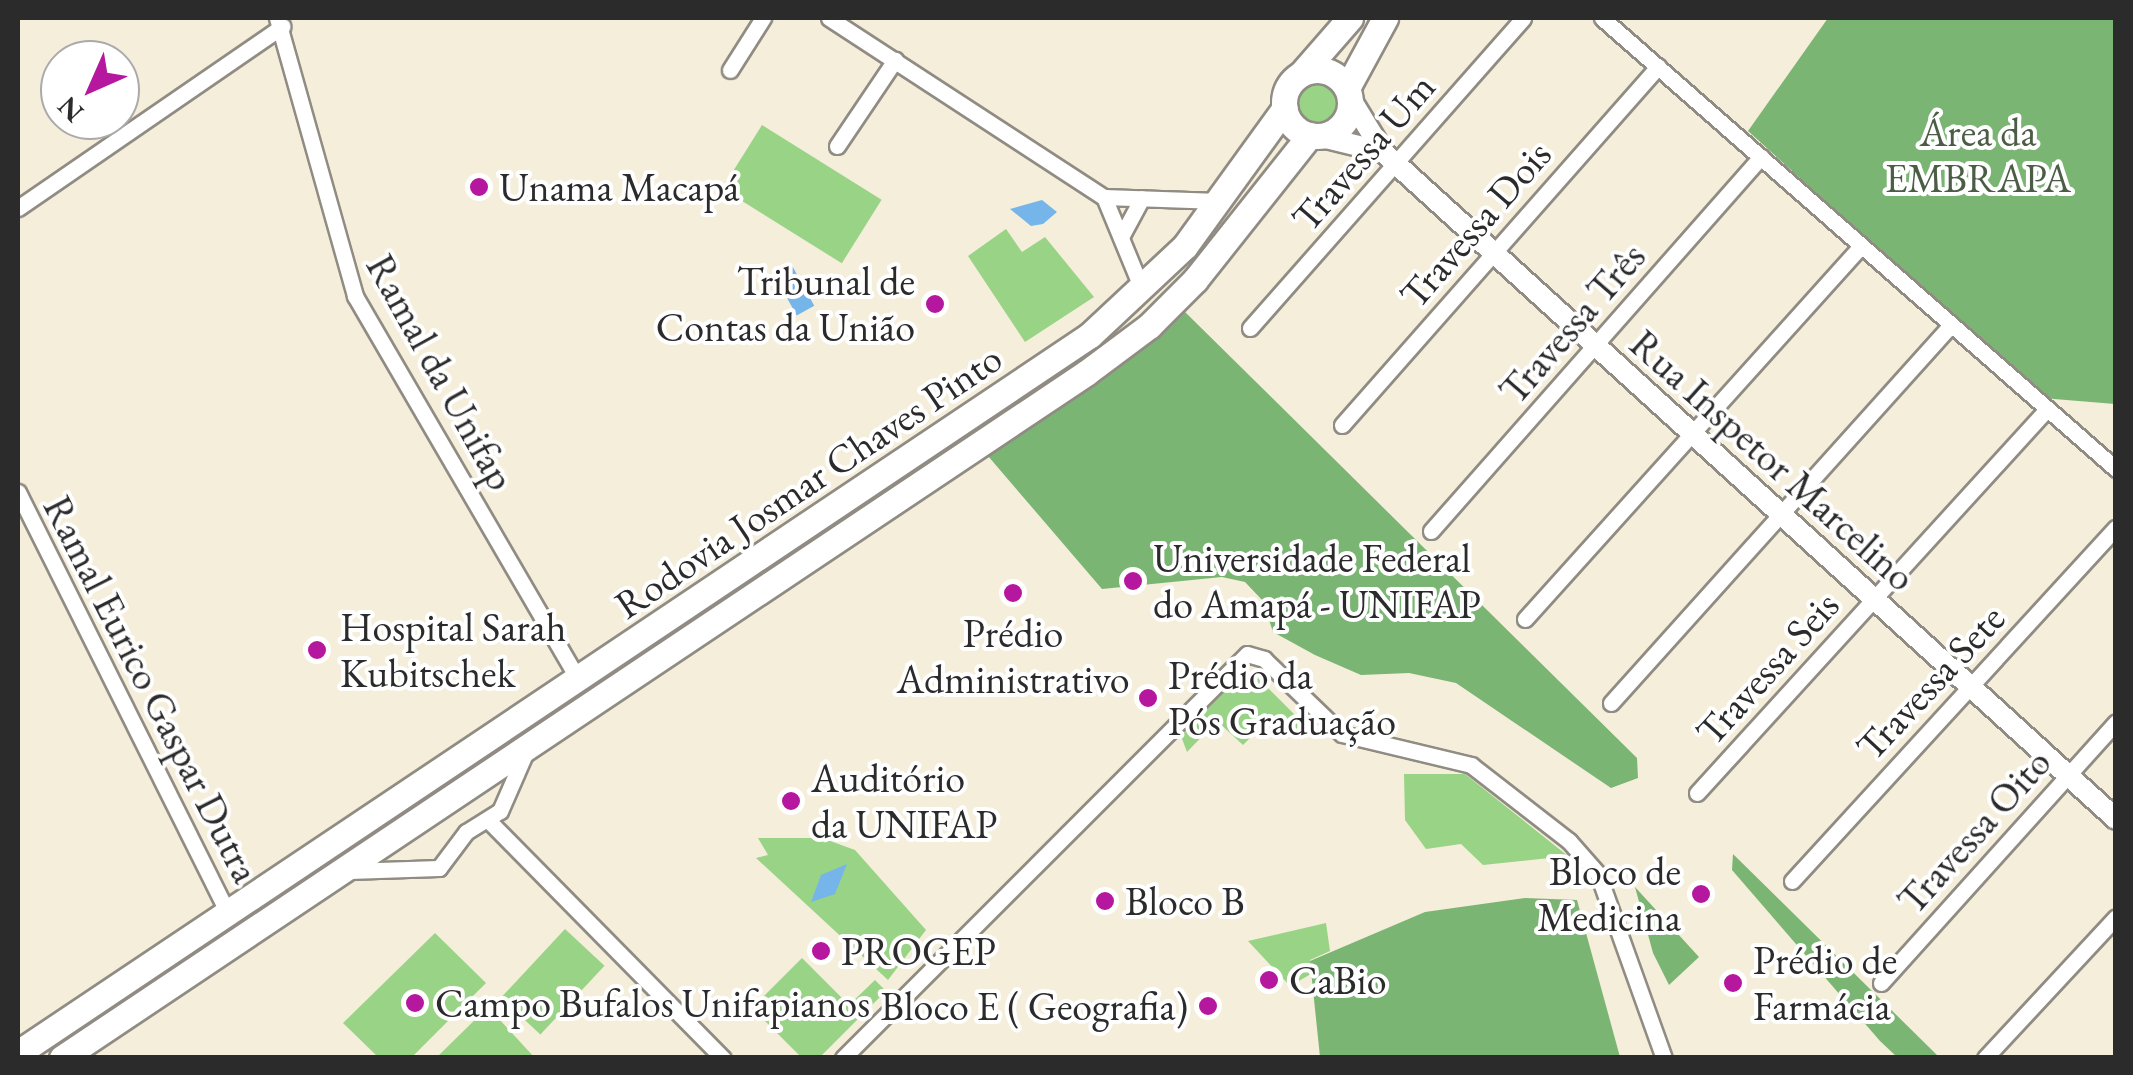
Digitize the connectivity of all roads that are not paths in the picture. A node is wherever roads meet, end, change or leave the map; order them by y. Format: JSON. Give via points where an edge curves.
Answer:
{"nodes":[{"id":1,"x":763,"y":18,"type":"edge"},
{"id":2,"x":829,"y":18,"type":"edge"},
{"id":3,"x":1350,"y":18,"type":"edge"},
{"id":4,"x":1385,"y":18,"type":"edge"},
{"id":5,"x":1523,"y":18,"type":"edge"},
{"id":6,"x":1602,"y":18,"type":"edge"},
{"id":7,"x":280,"y":22,"type":"edge"},
{"id":8,"x":895,"y":60,"type":"junction"},
{"id":9,"x":1658,"y":66,"type":"junction"},
{"id":10,"x":730,"y":70,"type":"dead end"},
{"id":11,"x":1302,"y":74,"type":"junction"},
{"id":12,"x":1348,"y":93,"type":"junction"},
{"id":13,"x":1285,"y":108,"type":"junction"},
{"id":14,"x":1314,"y":135,"type":"junction"},
{"id":15,"x":837,"y":146,"type":"dead end"},
{"id":16,"x":1761,"y":157,"type":"junction"},
{"id":17,"x":1390,"y":159,"type":"junction"},
{"id":18,"x":1104,"y":197,"type":"junction"},
{"id":19,"x":1142,"y":198,"type":"junction"},
{"id":20,"x":1219,"y":201,"type":"junction"},
{"id":21,"x":18,"y":208,"type":"edge"},
{"id":22,"x":1120,"y":237,"type":"junction"},
{"id":23,"x":1861,"y":246,"type":"junction"},
{"id":24,"x":1494,"y":253,"type":"junction"},
{"id":25,"x":1142,"y":289,"type":"junction"},
{"id":26,"x":1950,"y":326,"type":"junction"},
{"id":27,"x":1250,"y":328,"type":"dead end"},
{"id":28,"x":1595,"y":345,"type":"junction"},
{"id":29,"x":2047,"y":409,"type":"junction"},
{"id":30,"x":1342,"y":425,"type":"dead end"},
{"id":31,"x":1692,"y":434,"type":"junction"},
{"id":32,"x":2116,"y":469,"type":"edge"},
{"id":33,"x":18,"y":492,"type":"edge"},
{"id":34,"x":1780,"y":514,"type":"junction"},
{"id":35,"x":2116,"y":528,"type":"edge"},
{"id":36,"x":1432,"y":531,"type":"dead end"},
{"id":37,"x":1874,"y":599,"type":"junction"},
{"id":38,"x":1525,"y":619,"type":"dead end"},
{"id":39,"x":579,"y":681,"type":"junction"},
{"id":40,"x":1970,"y":686,"type":"junction"},
{"id":41,"x":1611,"y":702,"type":"dead end"},
{"id":42,"x":2116,"y":722,"type":"edge"},
{"id":43,"x":528,"y":747,"type":"junction"},
{"id":44,"x":2067,"y":776,"type":"junction"},
{"id":45,"x":1697,"y":793,"type":"dead end"},
{"id":46,"x":2116,"y":819,"type":"edge"},
{"id":47,"x":489,"y":821,"type":"junction"},
{"id":48,"x":340,"y":872,"type":"junction"},
{"id":49,"x":1792,"y":881,"type":"dead end"},
{"id":50,"x":229,"y":915,"type":"junction"},
{"id":51,"x":2116,"y":916,"type":"edge"},
{"id":52,"x":1880,"y":983,"type":"dead end"},
{"id":53,"x":18,"y":1054,"type":"edge"},
{"id":54,"x":62,"y":1058,"type":"edge"},
{"id":55,"x":723,"y":1058,"type":"edge"},
{"id":56,"x":844,"y":1058,"type":"edge"},
{"id":57,"x":1664,"y":1058,"type":"edge"},
{"id":58,"x":1985,"y":1058,"type":"edge"}],
"edges":[{"from":1,"to":10,"type":"street"},
{"from":2,"to":8,"type":"street"},
{"from":3,"to":11,"type":"main road","name":"Rodovia Josmar Chaves Pinto"},
{"from":4,"to":12,"type":"main road","name":"Rodovia Josmar Chaves Pinto"},
{"from":5,"to":17,"type":"street","name":"Travessa Um"},
{"from":6,"to":9,"type":"street"},
{"from":7,"to":21,"type":"street"},
{"from":7,"to":39,"type":"street","name":"Ramal da Unifap","via":[[355,296]]},
{"from":8,"to":15,"type":"street"},
{"from":8,"to":18,"type":"street"},
{"from":9,"to":16,"type":"street"},
{"from":9,"to":24,"type":"street","name":"Travessa Dois"},
{"from":11,"to":12,"type":"main road","via":[[1331,73]]},
{"from":11,"to":13,"type":"main road","name":"Rodovia Josmar Chaves Pinto","via":[[1288,88]]},
{"from":12,"to":14,"type":"main road","name":"Rodovia Josmar Chaves Pinto","via":[[1343,124]]},
{"from":12,"to":17,"type":"street","name":"Rua Inspetor Marcelino"},
{"from":13,"to":14,"type":"main road","via":[[1293,125]]},
{"from":13,"to":20,"type":"main road","name":"Rodovia Josmar Chaves Pinto"},
{"from":14,"to":17,"type":"street","name":"Rua Inspetor Marcelino"},
{"from":14,"to":43,"type":"main road","name":"Rodovia Josmar Chaves Pinto","via":[[1149,326],[927,483]]},
{"from":16,"to":23,"type":"street"},
{"from":16,"to":28,"type":"street","name":"Travessa Três"},
{"from":17,"to":24,"type":"street","name":"Rua Inspetor Marcelino"},
{"from":17,"to":27,"type":"street","name":"Travessa Um"},
{"from":18,"to":19,"type":"street"},
{"from":18,"to":22,"type":"street"},
{"from":19,"to":20,"type":"street"},
{"from":19,"to":22,"type":"street"},
{"from":20,"to":25,"type":"main road","name":"Rodovia Josmar Chaves Pinto"},
{"from":22,"to":25,"type":"street"},
{"from":23,"to":26,"type":"street"},
{"from":23,"to":31,"type":"street"},
{"from":24,"to":28,"type":"street","name":"Rua Inspetor Marcelino"},
{"from":24,"to":30,"type":"street","name":"Travessa Dois"},
{"from":25,"to":39,"type":"main road","name":"Rodovia Josmar Chaves Pinto","via":[[1090,335]]},
{"from":26,"to":29,"type":"street"},
{"from":26,"to":34,"type":"street"},
{"from":28,"to":31,"type":"street","name":"Rua Inspetor Marcelino"},
{"from":28,"to":36,"type":"street","name":"Travessa Três"},
{"from":29,"to":32,"type":"street"},
{"from":29,"to":37,"type":"street","name":"Travessa Seis"},
{"from":31,"to":34,"type":"street","name":"Rua Inspetor Marcelino"},
{"from":31,"to":38,"type":"street"},
{"from":33,"to":50,"type":"street","name":"Ramal Eurico Gaspar Dutra"},
{"from":34,"to":37,"type":"street","name":"Rua Inspetor Marcelino"},
{"from":34,"to":41,"type":"street"},
{"from":35,"to":40,"type":"street","name":"Travessa Sete"},
{"from":37,"to":40,"type":"street","name":"Rua Inspetor Marcelino"},
{"from":37,"to":45,"type":"street","name":"Travessa Seis"},
{"from":39,"to":50,"type":"main road","name":"Rodovia Josmar Chaves Pinto"},
{"from":40,"to":44,"type":"street","name":"Rua Inspetor Marcelino"},
{"from":40,"to":49,"type":"street","name":"Travessa Sete"},
{"from":42,"to":44,"type":"street","name":"Travessa Oito"},
{"from":43,"to":47,"type":"street","via":[[511,795]]},
{"from":43,"to":48,"type":"main road","name":"Rodovia Josmar Chaves Pinto"},
{"from":44,"to":46,"type":"street","name":"Rua Inspetor Marcelino"},
{"from":44,"to":52,"type":"street","name":"Travessa Oito"},
{"from":47,"to":48,"type":"street","via":[[466,832],[439,868]]},
{"from":47,"to":55,"type":"street"},
{"from":48,"to":54,"type":"main road","name":"Rodovia Josmar Chaves Pinto"},
{"from":50,"to":53,"type":"main road","name":"Rodovia Josmar Chaves Pinto"},
{"from":51,"to":58,"type":"street"},
{"from":56,"to":57,"type":"street","via":[[1248,654],[1264,659],[1342,734],[1471,765],[1569,841],[1598,874]]}]}
